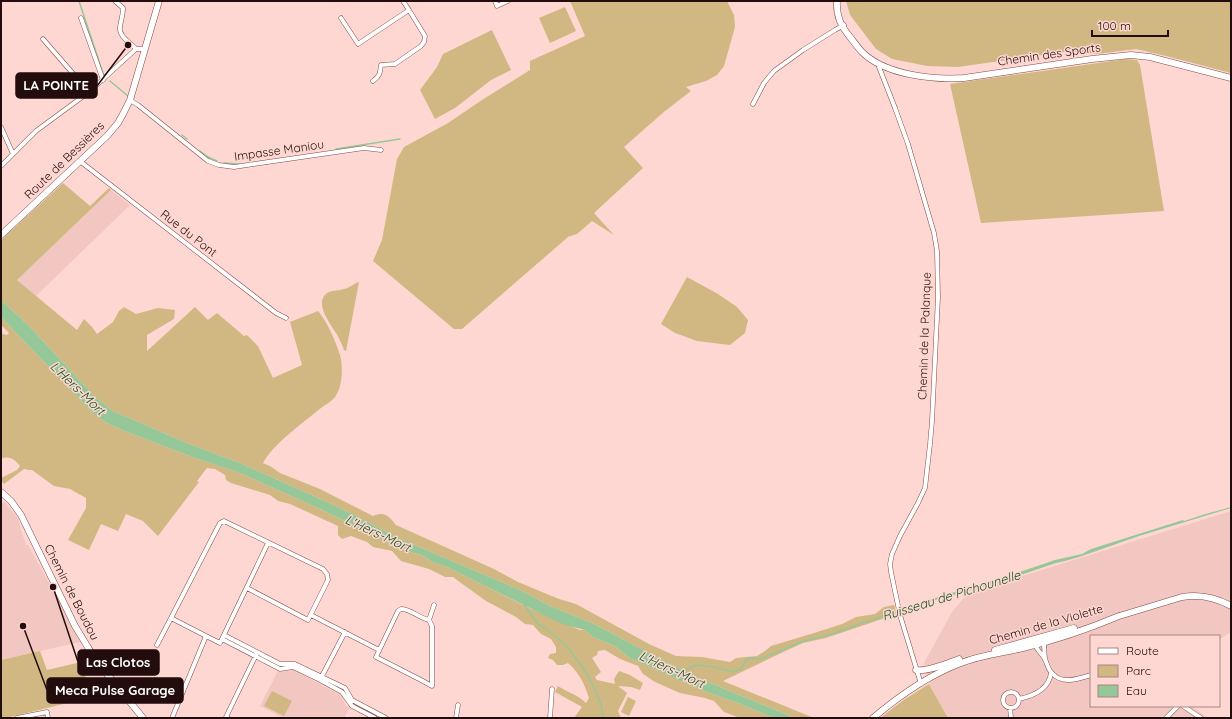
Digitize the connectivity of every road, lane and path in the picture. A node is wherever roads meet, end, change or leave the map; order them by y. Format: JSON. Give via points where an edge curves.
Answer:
{"nodes":[{"id":1,"x":115,"y":1,"type":"edge"},
{"id":2,"x":159,"y":1,"type":"edge"},
{"id":3,"x":403,"y":1,"type":"edge"},
{"id":4,"x":495,"y":1,"type":"edge"},
{"id":5,"x":508,"y":1,"type":"edge"},
{"id":6,"x":837,"y":1,"type":"edge"},
{"id":7,"x":409,"y":10,"type":"junction"},
{"id":8,"x":81,"y":18,"type":"dead end"},
{"id":9,"x":340,"y":18,"type":"dead end"},
{"id":10,"x":843,"y":26,"type":"junction"},
{"id":11,"x":43,"y":39,"type":"dead end"},
{"id":12,"x":144,"y":48,"type":"junction"},
{"id":13,"x":136,"y":49,"type":"junction"},
{"id":14,"x":878,"y":67,"type":"dead end"},
{"id":15,"x":1231,"y":78,"type":"edge"},
{"id":16,"x":103,"y":80,"type":"junction"},
{"id":17,"x":373,"y":81,"type":"dead end"},
{"id":18,"x":89,"y":92,"type":"junction"},
{"id":19,"x":130,"y":100,"type":"junction"},
{"id":20,"x":753,"y":104,"type":"dead end"},
{"id":21,"x":1,"y":127,"type":"edge"},
{"id":22,"x":381,"y":150,"type":"dead end"},
{"id":23,"x":13,"y":154,"type":"junction"},
{"id":24,"x":81,"y":162,"type":"junction"},
{"id":25,"x":1,"y":166,"type":"edge"},
{"id":26,"x":1,"y":235,"type":"edge"},
{"id":27,"x":286,"y":318,"type":"dead end"},
{"id":28,"x":1,"y":492,"type":"edge"},
{"id":29,"x":268,"y":543,"type":"junction"},
{"id":30,"x":247,"y":588,"type":"junction"},
{"id":31,"x":434,"y":605,"type":"dead end"},
{"id":32,"x":1231,"y":606,"type":"edge"},
{"id":33,"x":311,"y":615,"type":"junction"},
{"id":34,"x":1119,"y":616,"type":"junction"},
{"id":35,"x":171,"y":618,"type":"junction"},
{"id":36,"x":430,"y":620,"type":"junction"},
{"id":37,"x":345,"y":632,"type":"junction"},
{"id":38,"x":206,"y":636,"type":"junction"},
{"id":39,"x":223,"y":637,"type":"junction"},
{"id":40,"x":1038,"y":638,"type":"junction"},
{"id":41,"x":1044,"y":643,"type":"junction"},
{"id":42,"x":157,"y":645,"type":"dead end"},
{"id":43,"x":1035,"y":645,"type":"junction"},
{"id":44,"x":379,"y":650,"type":"junction"},
{"id":45,"x":256,"y":654,"type":"junction"},
{"id":46,"x":980,"y":654,"type":"junction"},
{"id":47,"x":974,"y":658,"type":"junction"},
{"id":48,"x":1045,"y":660,"type":"junction"},
{"id":49,"x":916,"y":670,"type":"junction"},
{"id":50,"x":1051,"y":673,"type":"junction"},
{"id":51,"x":1090,"y":675,"type":"edge"},
{"id":52,"x":321,"y":679,"type":"junction"},
{"id":53,"x":921,"y":684,"type":"junction"},
{"id":54,"x":552,"y":689,"type":"dead end"},
{"id":55,"x":1019,"y":699,"type":"junction"},
{"id":56,"x":458,"y":705,"type":"dead end"},
{"id":57,"x":1177,"y":707,"type":"edge"},
{"id":58,"x":1184,"y":707,"type":"edge"},
{"id":59,"x":1010,"y":708,"type":"junction"},
{"id":60,"x":17,"y":718,"type":"edge"},
{"id":61,"x":48,"y":718,"type":"edge"},
{"id":62,"x":143,"y":718,"type":"edge"},
{"id":63,"x":172,"y":718,"type":"edge"},
{"id":64,"x":228,"y":718,"type":"edge"},
{"id":65,"x":375,"y":718,"type":"edge"},
{"id":66,"x":386,"y":718,"type":"edge"},
{"id":67,"x":456,"y":718,"type":"edge"},
{"id":68,"x":550,"y":718,"type":"edge"},
{"id":69,"x":873,"y":718,"type":"edge"},
{"id":70,"x":1012,"y":718,"type":"edge"},
{"id":71,"x":1166,"y":718,"type":"edge"},
{"id":72,"x":1201,"y":718,"type":"edge"}],
"edges":[{"from":1,"to":13,"type":"street","via":[[123,8],[121,34]]},
{"from":2,"to":12,"type":"street","name":"Route de Bessières"},
{"from":3,"to":7,"type":"street"},
{"from":4,"to":5,"type":"street","via":[[497,6]]},
{"from":6,"to":10,"type":"street","name":"Chemin des Sports"},
{"from":7,"to":9,"type":"street","via":[[358,44]]},
{"from":7,"to":17,"type":"street","via":[[425,36],[424,42],[395,64],[381,65],[380,74]]},
{"from":8,"to":16,"type":"street"},
{"from":10,"to":15,"type":"street","name":"Chemin des Sports","via":[[871,59],[888,68],[929,77],[953,79],[1141,55]]},
{"from":10,"to":20,"type":"street","via":[[774,71]]},
{"from":11,"to":18,"type":"street"},
{"from":12,"to":13,"type":"street"},
{"from":12,"to":19,"type":"street","name":"Route de Bessières"},
{"from":13,"to":16,"type":"street"},
{"from":14,"to":49,"type":"street","name":"Chemin de la Palanque","via":[[908,144],[934,233],[938,273],[932,421],[925,488],[900,536],[890,564],[898,607]]},
{"from":16,"to":18,"type":"street"},
{"from":18,"to":23,"type":"street","via":[[36,131]]},
{"from":19,"to":22,"type":"street","name":"Impasse Maniou","via":[[208,161],[234,167],[364,148]]},
{"from":19,"to":24,"type":"street","name":"Route de Bessières","via":[[118,123]]},
{"from":21,"to":23,"type":"street"},
{"from":23,"to":25,"type":"street"},
{"from":24,"to":26,"type":"street","name":"Route de Bessières"},
{"from":24,"to":27,"type":"street","name":"Rue du Pont","via":[[276,313]]},
{"from":28,"to":62,"type":"street","name":"Chemin de Boudou","via":[[21,515],[75,626],[89,649]]},
{"from":29,"to":30,"type":"street"},
{"from":29,"to":33,"type":"street","via":[[323,569],[327,574],[328,580]]},
{"from":29,"to":35,"type":"street","via":[[224,521],[220,523]]},
{"from":30,"to":33,"type":"street","via":[[308,620]]},
{"from":30,"to":39,"type":"street"},
{"from":31,"to":36,"type":"street"},
{"from":32,"to":34,"type":"street","name":"Chemin de la Violette","via":[[1210,597],[1191,595]]},
{"from":33,"to":37,"type":"street"},
{"from":34,"to":40,"type":"street","name":"Chemin de la Violette"},
{"from":34,"to":41,"type":"street","name":"Chemin de la Violette"},
{"from":35,"to":38,"type":"street"},
{"from":35,"to":42,"type":"street"},
{"from":36,"to":44,"type":"street","via":[[401,609]]},
{"from":36,"to":44,"type":"street","via":[[432,686],[376,657]]},
{"from":37,"to":44,"type":"street"},
{"from":37,"to":52,"type":"street"},
{"from":38,"to":39,"type":"street","via":[[220,643]]},
{"from":38,"to":63,"type":"street"},
{"from":39,"to":45,"type":"street"},
{"from":40,"to":41,"type":"street"},
{"from":40,"to":43,"type":"street"},
{"from":40,"to":46,"type":"street","name":"Chemin de la Violette"},
{"from":41,"to":43,"type":"street","name":"Chemin de la Violette"},
{"from":41,"to":48,"type":"street"},
{"from":43,"to":47,"type":"street","name":"Chemin de la Violette"},
{"from":43,"to":48,"type":"street"},
{"from":45,"to":52,"type":"street","via":[[280,669],[293,667]]},
{"from":45,"to":64,"type":"street","via":[[226,717]]},
{"from":46,"to":47,"type":"street","name":"Chemin de la Violette"},
{"from":46,"to":49,"type":"street","name":"Chemin de la Violette","via":[[922,671]]},
{"from":47,"to":53,"type":"street","name":"Chemin de la Violette","via":[[930,677]]},
{"from":48,"to":50,"type":"street"},
{"from":49,"to":53,"type":"street","name":"Chemin de la Palanque"},
{"from":50,"to":51,"type":"street","via":[[1062,680],[1076,680]]},
{"from":50,"to":55,"type":"street","via":[[1044,688]]},
{"from":52,"to":65,"type":"street","via":[[342,692],[352,706]]},
{"from":52,"to":66,"type":"street","via":[[346,688],[352,700]]},
{"from":53,"to":69,"type":"street"},
{"from":54,"to":68,"type":"street"},
{"from":55,"to":59,"type":"street","via":[[1017,705]]},
{"from":55,"to":59,"type":"street","via":[[1012,692],[1005,694],[1004,704]]},
{"from":56,"to":67,"type":"street"},
{"from":57,"to":71,"type":"street"},
{"from":58,"to":72,"type":"street"},
{"from":59,"to":70,"type":"street"},
{"from":60,"to":61,"type":"street","via":[[46,712]]}]}
